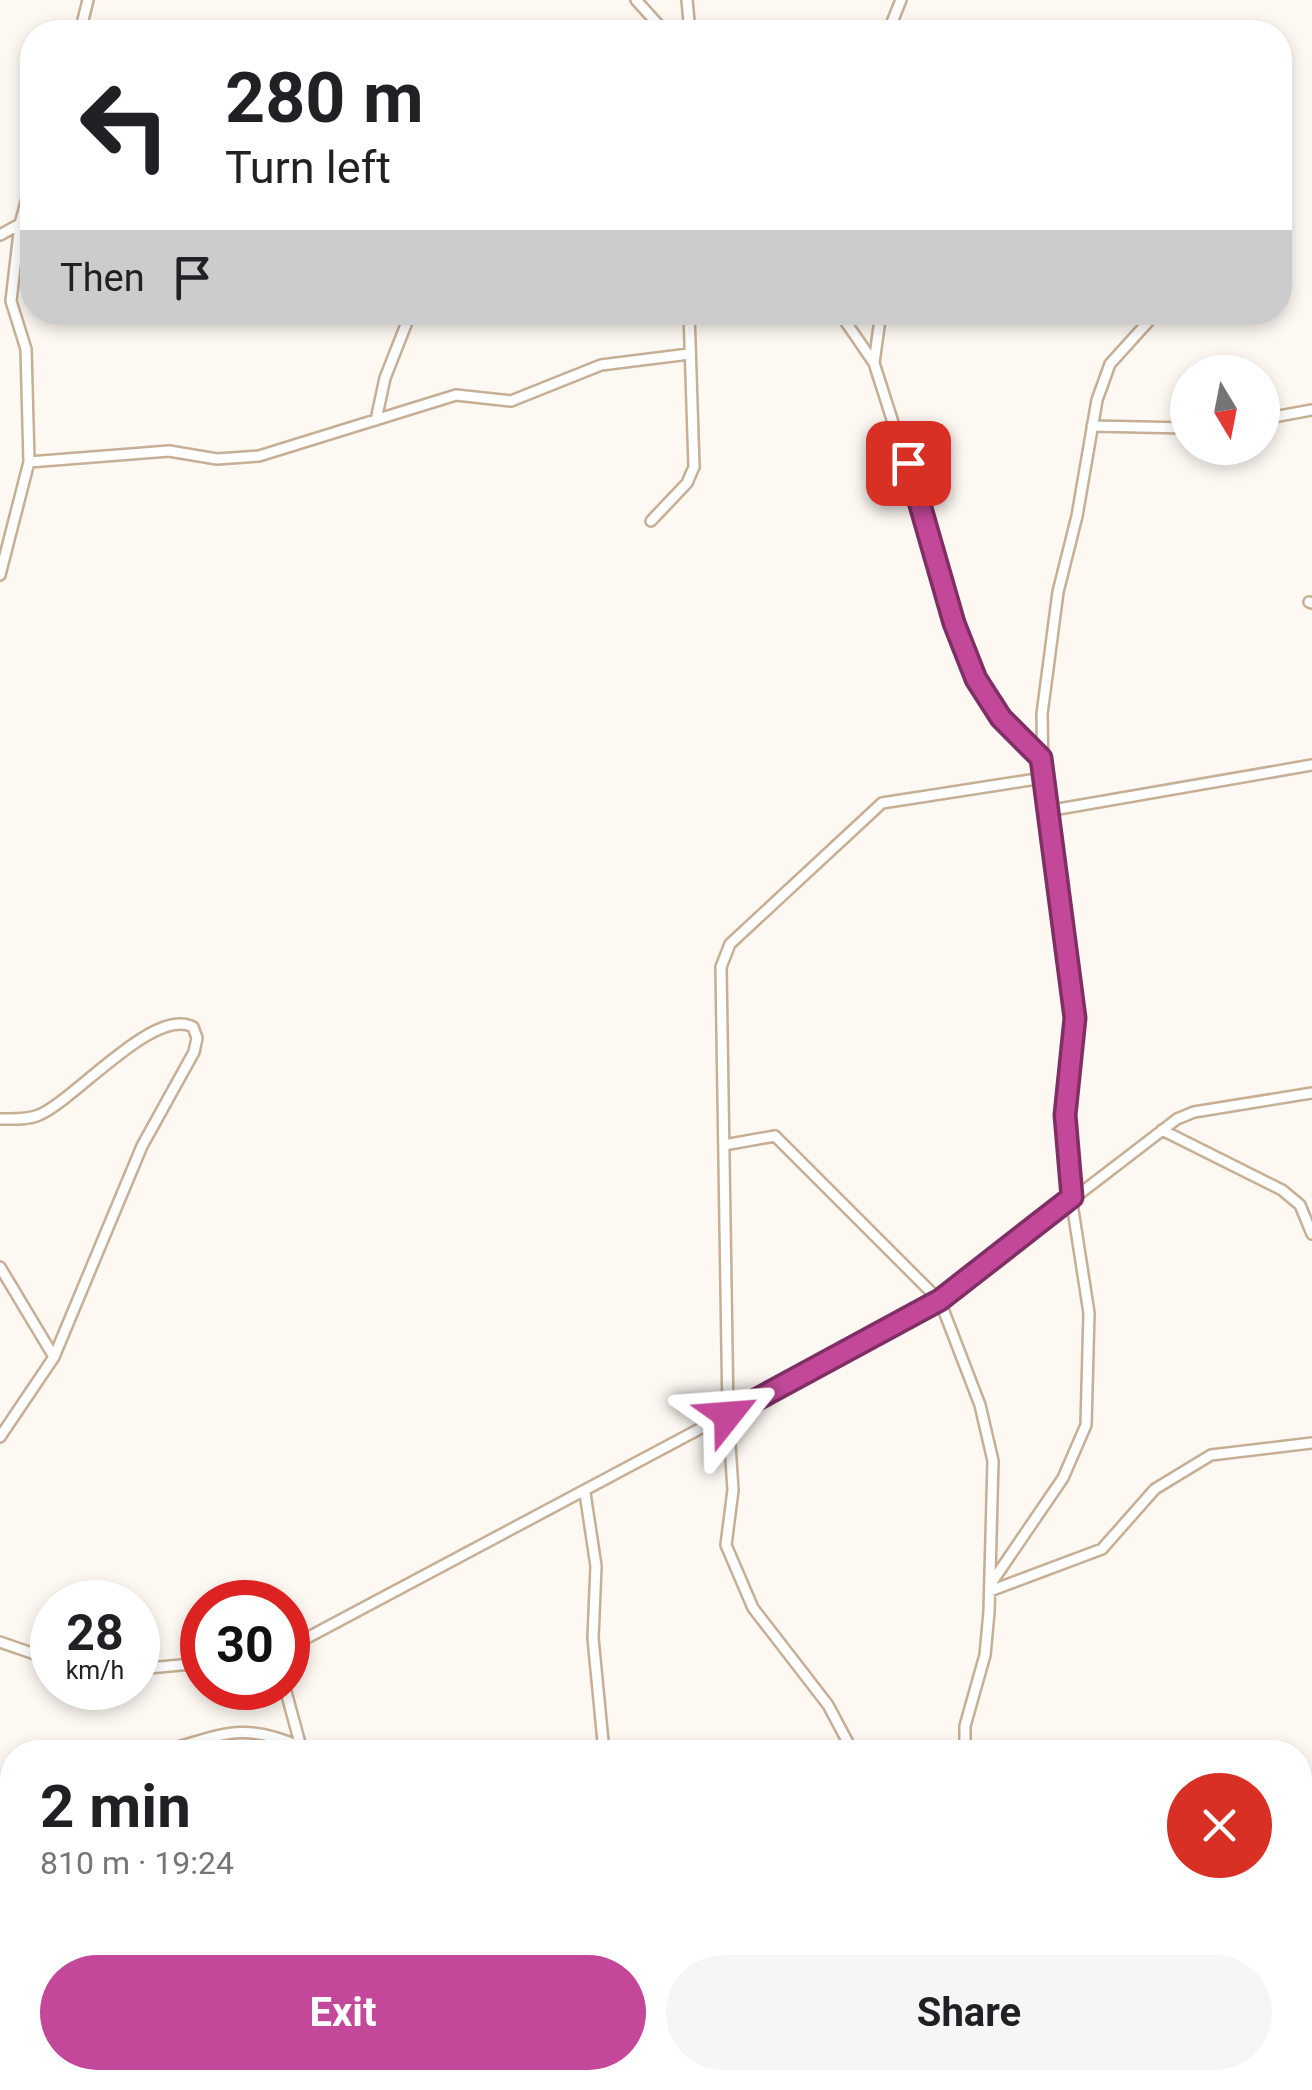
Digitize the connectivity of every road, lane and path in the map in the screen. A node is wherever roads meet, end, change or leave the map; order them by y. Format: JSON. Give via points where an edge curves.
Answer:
{"nodes":[{"id":1,"x":636,"y":0,"type":"edge"},
{"id":2,"x":655,"y":20,"type":"edge"},
{"id":3,"x":20,"y":224,"type":"joint"},
{"id":4,"x":0,"y":235,"type":"edge"},
{"id":5,"x":406,"y":325,"type":"edge"},
{"id":6,"x":689,"y":325,"type":"edge"},
{"id":7,"x":848,"y":325,"type":"edge"},
{"id":8,"x":880,"y":325,"type":"edge"},
{"id":9,"x":1145,"y":325,"type":"edge"},
{"id":10,"x":689,"y":354,"type":"junction"},
{"id":11,"x":874,"y":363,"type":"junction"},
{"id":12,"x":1312,"y":410,"type":"edge"},
{"id":13,"x":1280,"y":416,"type":"edge"},
{"id":14,"x":376,"y":420,"type":"junction"},
{"id":15,"x":1092,"y":426,"type":"junction"},
{"id":16,"x":1170,"y":428,"type":"edge"},
{"id":17,"x":30,"y":462,"type":"junction"},
{"id":18,"x":651,"y":520,"type":"dead end"},
{"id":19,"x":0,"y":575,"type":"edge"},
{"id":20,"x":1041,"y":758,"type":"junction"},
{"id":21,"x":1312,"y":765,"type":"edge"},
{"id":22,"x":1043,"y":778,"type":"junction"},
{"id":23,"x":1046,"y":811,"type":"junction"},
{"id":24,"x":1312,"y":1093,"type":"edge"},
{"id":25,"x":0,"y":1118,"type":"edge"},
{"id":26,"x":1162,"y":1130,"type":"junction"},
{"id":27,"x":724,"y":1145,"type":"junction"},
{"id":28,"x":1072,"y":1197,"type":"junction"},
{"id":29,"x":1312,"y":1234,"type":"edge"},
{"id":30,"x":0,"y":1266,"type":"edge"},
{"id":31,"x":940,"y":1300,"type":"junction"},
{"id":32,"x":54,"y":1357,"type":"junction"},
{"id":33,"x":728,"y":1415,"type":"junction"},
{"id":34,"x":0,"y":1437,"type":"edge"},
{"id":35,"x":1312,"y":1443,"type":"edge"},
{"id":36,"x":584,"y":1493,"type":"junction"},
{"id":37,"x":990,"y":1588,"type":"junction"},
{"id":38,"x":310,"y":1635,"type":"edge"},
{"id":39,"x":0,"y":1642,"type":"edge"},
{"id":40,"x":30,"y":1652,"type":"edge"},
{"id":41,"x":291,"y":1710,"type":"edge"},
{"id":42,"x":206,"y":1740,"type":"edge"},
{"id":43,"x":286,"y":1740,"type":"edge"},
{"id":44,"x":299,"y":1740,"type":"edge"},
{"id":45,"x":603,"y":1740,"type":"edge"},
{"id":46,"x":847,"y":1740,"type":"edge"},
{"id":47,"x":966,"y":1740,"type":"edge"}],
"edges":[{"from":1,"to":2,"type":"street"},
{"from":3,"to":4,"type":"street"},
{"from":3,"to":17,"type":"street","via":[[11,312],[26,349]]},
{"from":5,"to":14,"type":"street"},
{"from":6,"to":10,"type":"street"},
{"from":7,"to":11,"type":"street"},
{"from":8,"to":11,"type":"street"},
{"from":9,"to":15,"type":"street","via":[[1110,364]]},
{"from":10,"to":14,"type":"street","via":[[602,365],[527,398],[456,396]]},
{"from":10,"to":18,"type":"street","via":[[694,467]]},
{"from":11,"to":20,"type":"street","via":[[976,679],[1001,718]]},
{"from":12,"to":13,"type":"street"},
{"from":14,"to":17,"type":"street","via":[[259,456],[169,452]]},
{"from":15,"to":16,"type":"street"},
{"from":15,"to":20,"type":"street","via":[[1058,592]]},
{"from":17,"to":19,"type":"street"},
{"from":20,"to":22,"type":"street"},
{"from":21,"to":23,"type":"street"},
{"from":22,"to":23,"type":"street"},
{"from":22,"to":27,"type":"street","via":[[882,804],[730,944],[721,967]]},
{"from":23,"to":28,"type":"street","via":[[1075,1018],[1065,1115]]},
{"from":24,"to":26,"type":"street","via":[[1194,1112]]},
{"from":25,"to":32,"type":"street","via":[[38,1115],[146,1038],[176,1025],[194,1027],[194,1052],[142,1146]]},
{"from":26,"to":28,"type":"street"},
{"from":26,"to":29,"type":"street","via":[[1282,1190],[1300,1205]]},
{"from":27,"to":31,"type":"street","via":[[775,1136]]},
{"from":27,"to":33,"type":"street"},
{"from":28,"to":31,"type":"street"},
{"from":28,"to":37,"type":"street","via":[[1089,1313],[1086,1425],[1063,1478]]},
{"from":30,"to":32,"type":"street"},
{"from":31,"to":33,"type":"street"},
{"from":31,"to":37,"type":"street","via":[[980,1405],[993,1461]]},
{"from":32,"to":34,"type":"street"},
{"from":33,"to":36,"type":"street"},
{"from":33,"to":46,"type":"street","via":[[734,1490],[728,1552],[753,1608],[828,1705]]},
{"from":35,"to":37,"type":"street","via":[[1211,1455],[1155,1489],[1102,1549]]},
{"from":36,"to":38,"type":"street"},
{"from":36,"to":45,"type":"street","via":[[596,1566],[593,1638]]},
{"from":37,"to":47,"type":"street","via":[[985,1655],[968,1705]]},
{"from":39,"to":40,"type":"street"},
{"from":41,"to":44,"type":"street"},
{"from":42,"to":43,"type":"street","via":[[244,1730]]}]}
